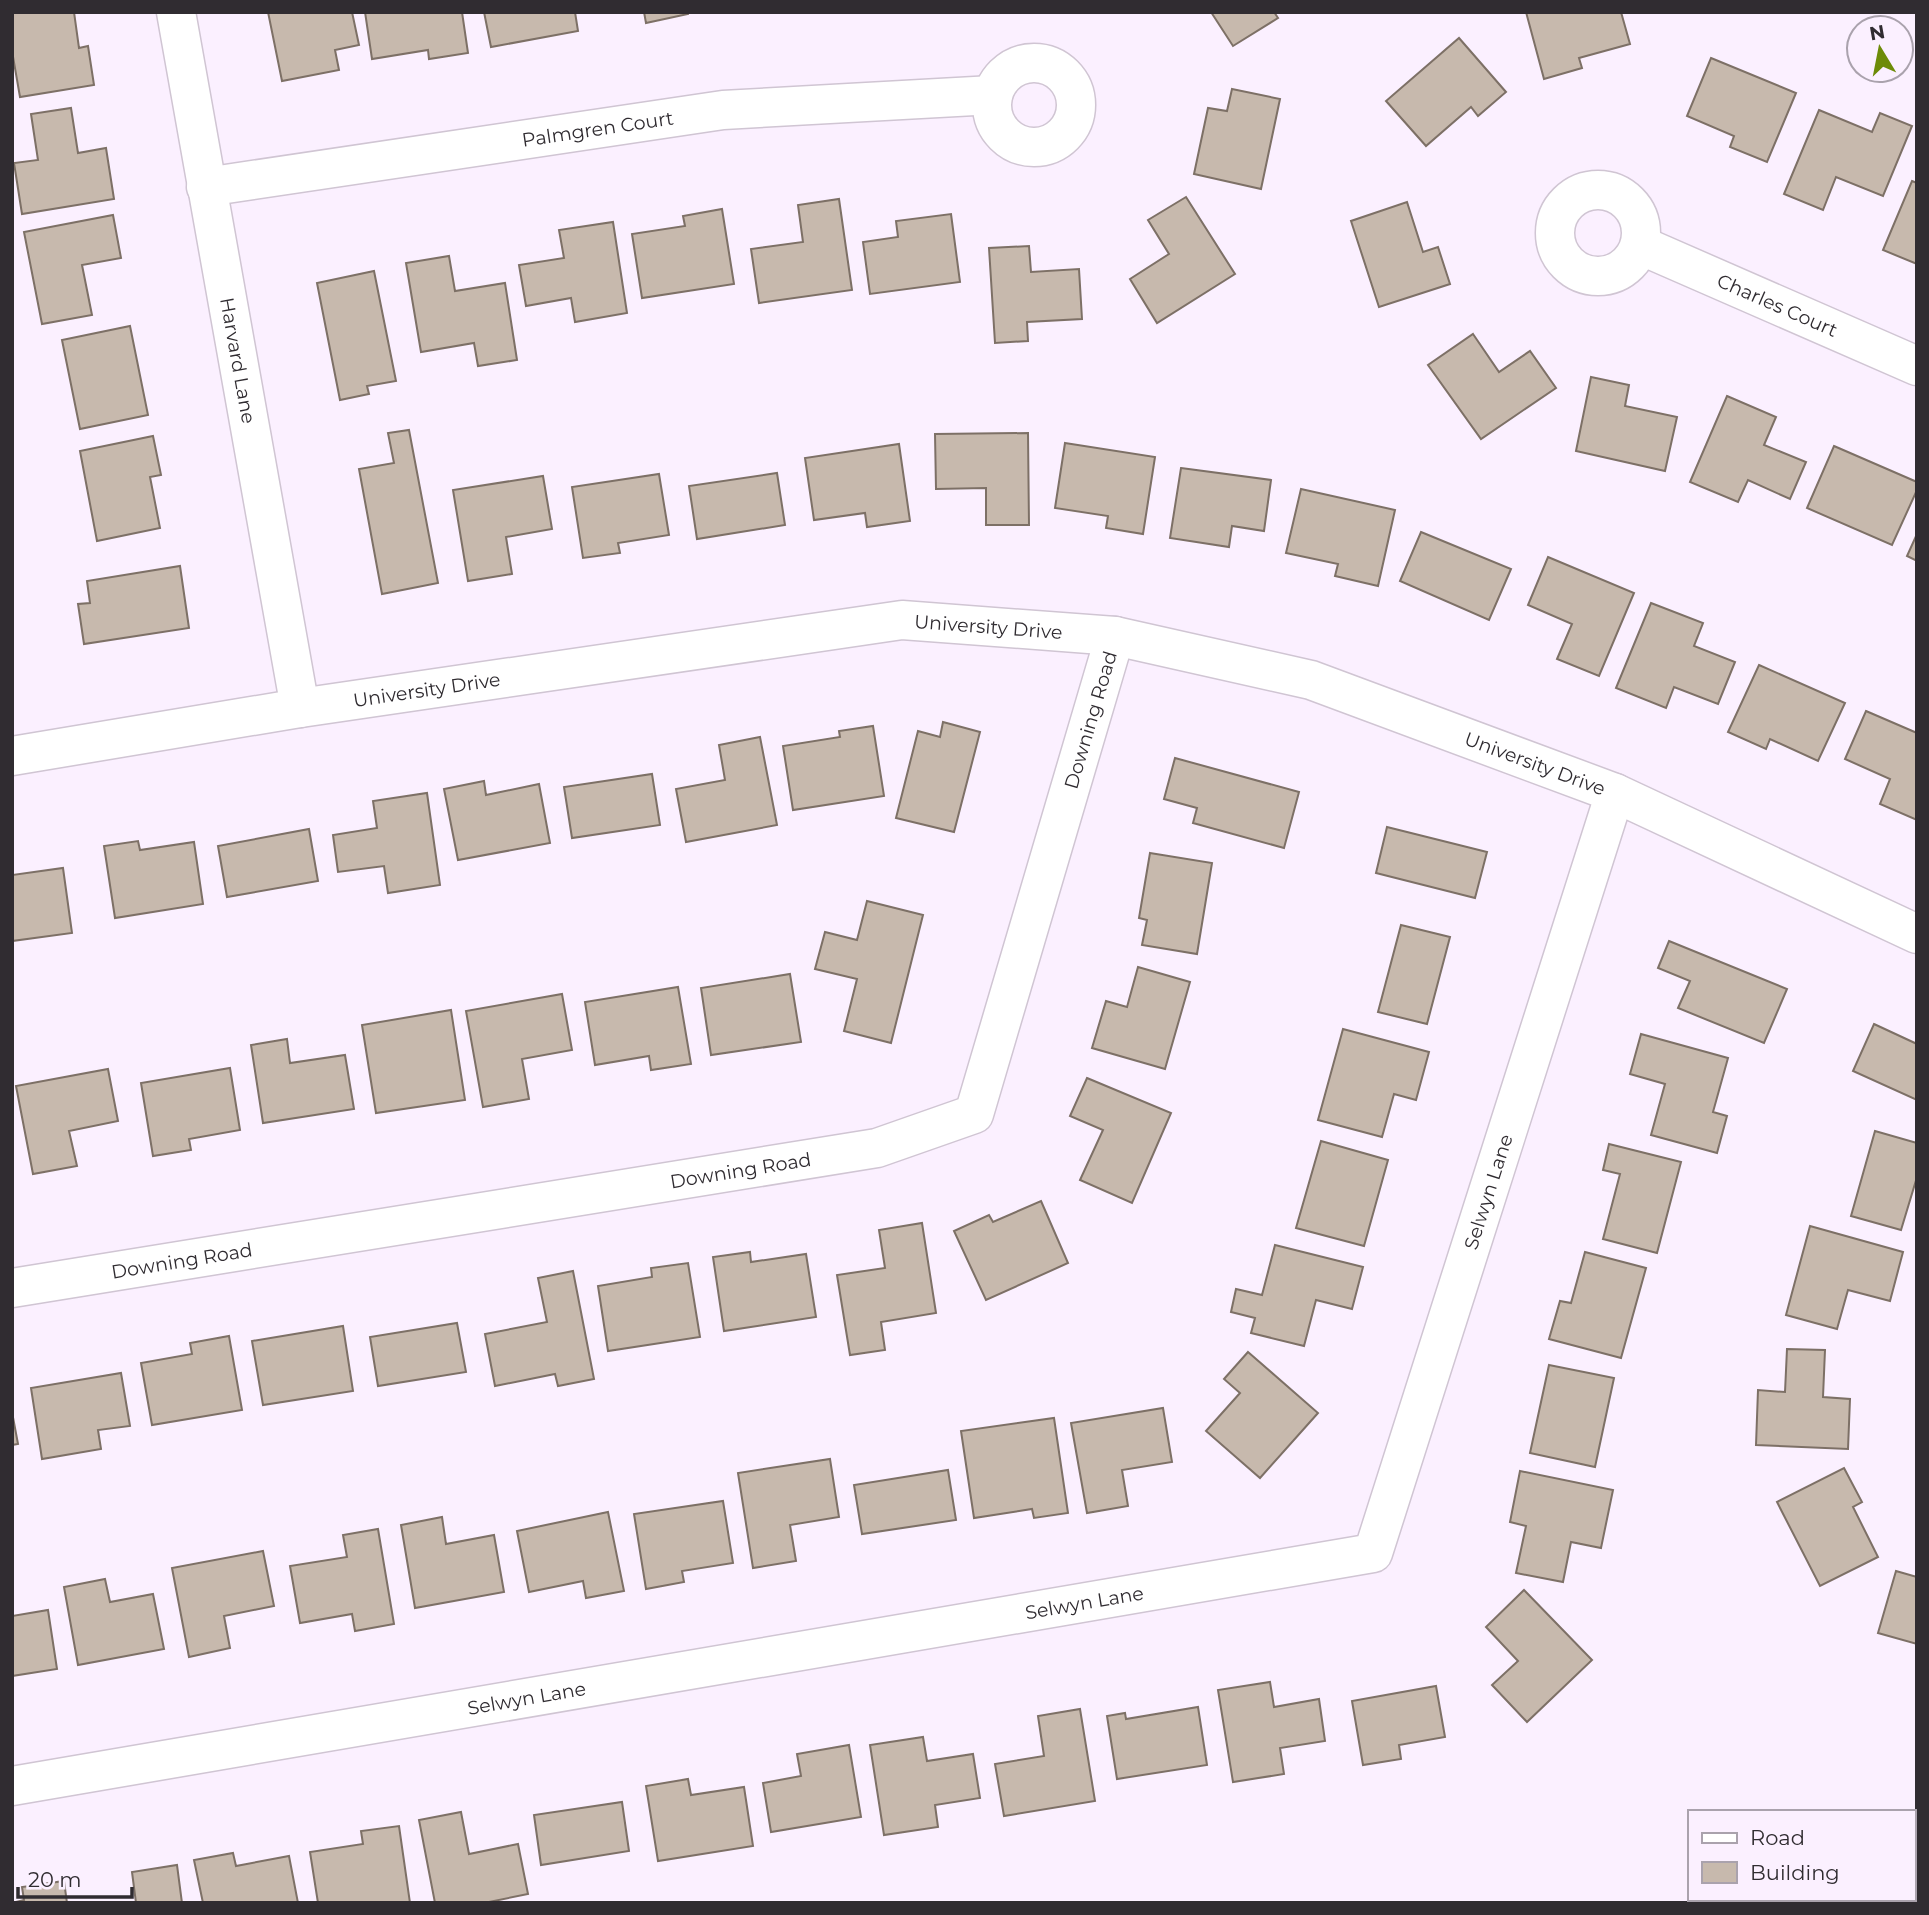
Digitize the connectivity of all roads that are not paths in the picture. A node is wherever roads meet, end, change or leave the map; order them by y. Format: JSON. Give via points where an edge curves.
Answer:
{"nodes":[{"id":1,"x":176,"y":12,"type":"edge"},
{"id":2,"x":993,"y":95,"type":"dead end"},
{"id":3,"x":206,"y":187,"type":"junction"},
{"id":4,"x":1640,"y":245,"type":"dead end"},
{"id":5,"x":1917,"y":366,"type":"edge"},
{"id":6,"x":1115,"y":636,"type":"junction"},
{"id":7,"x":300,"y":708,"type":"junction"},
{"id":8,"x":12,"y":756,"type":"edge"},
{"id":9,"x":1615,"y":793,"type":"junction"},
{"id":10,"x":1917,"y":934,"type":"edge"},
{"id":11,"x":12,"y":1289,"type":"edge"},
{"id":12,"x":12,"y":1786,"type":"edge"}],
"edges":[{"from":1,"to":3,"type":"street","name":"Harvard Lane"},
{"from":2,"to":3,"type":"street","name":"Palmgren Court","via":[[723,110]]},
{"from":3,"to":7,"type":"street","name":"Harvard Lane"},
{"from":4,"to":5,"type":"street","name":"Charles Court"},
{"from":6,"to":7,"type":"street","name":"University Drive","via":[[902,620]]},
{"from":6,"to":9,"type":"street","name":"University Drive","via":[[1311,680]]},
{"from":6,"to":11,"type":"street","name":"Downing Road","via":[[974,1114],[877,1148]]},
{"from":7,"to":8,"type":"street","name":"University Drive"},
{"from":9,"to":10,"type":"street","name":"University Drive"},
{"from":9,"to":12,"type":"street","name":"Selwyn Lane","via":[[1373,1553]]}]}
